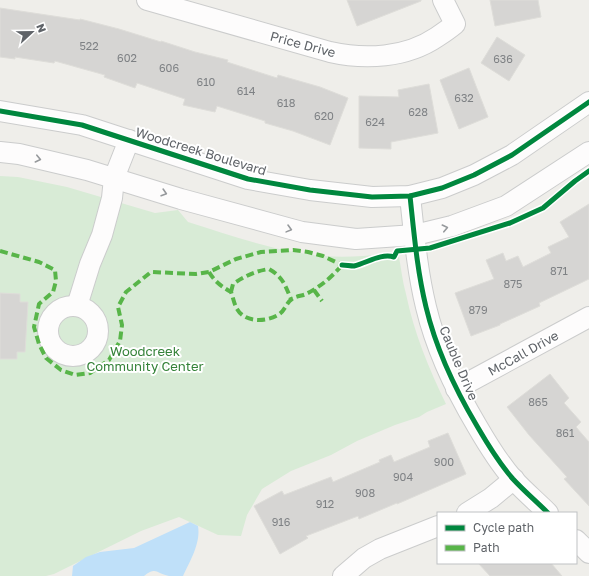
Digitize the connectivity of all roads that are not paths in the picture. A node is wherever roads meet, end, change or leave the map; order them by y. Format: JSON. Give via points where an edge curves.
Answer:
{"nodes":[{"id":1,"x":147,"y":0,"type":"edge"},
{"id":2,"x":442,"y":0,"type":"edge"},
{"id":3,"x":589,"y":102,"type":"edge"},
{"id":4,"x":0,"y":111,"type":"edge"},
{"id":5,"x":129,"y":140,"type":"junction"},
{"id":6,"x":0,"y":152,"type":"edge"},
{"id":7,"x":589,"y":152,"type":"edge"},
{"id":8,"x":114,"y":178,"type":"junction"},
{"id":9,"x":410,"y":196,"type":"junction"},
{"id":10,"x":415,"y":235,"type":"junction"},
{"id":11,"x":78,"y":306,"type":"dead end"},
{"id":12,"x":589,"y":317,"type":"edge"},
{"id":13,"x":456,"y":389,"type":"junction"},
{"id":14,"x":514,"y":479,"type":"junction"},
{"id":15,"x":469,"y":512,"type":"edge"},
{"id":16,"x":547,"y":512,"type":"edge"},
{"id":17,"x":437,"y":526,"type":"edge"},
{"id":18,"x":577,"y":541,"type":"edge"},
{"id":19,"x":589,"y":553,"type":"edge"},
{"id":20,"x":343,"y":576,"type":"edge"}],
"edges":[{"from":1,"to":2,"type":"street","name":"Price Drive","via":[[330,52],[358,57],[386,55],[412,49],[437,38],[455,24]]},
{"from":3,"to":9,"type":"street","name":"Woodcreek Boulevard","via":[[512,155],[474,175],[442,188]]},
{"from":4,"to":5,"type":"street","name":"Woodcreek Boulevard","via":[[82,125]]},
{"from":5,"to":8,"type":"street"},
{"from":5,"to":9,"type":"street","name":"Woodcreek Boulevard","via":[[248,179],[372,197]]},
{"from":6,"to":8,"type":"street","one_way":true,"via":[[27,156]]},
{"from":10,"to":7,"type":"street","one_way":true,"via":[[452,226],[506,206]]},
{"from":8,"to":10,"type":"street","one_way":true,"via":[[302,232],[356,239]]},
{"from":8,"to":11,"type":"street","via":[[112,198],[102,235],[90,264]]},
{"from":9,"to":10,"type":"street","name":"Cauble Drive"},
{"from":10,"to":13,"type":"street","name":"Cauble Drive","via":[[420,275],[433,333]]},
{"from":12,"to":13,"type":"street","name":"McCall Drive"},
{"from":13,"to":14,"type":"street","name":"Cauble Drive","via":[[495,455]]},
{"from":14,"to":15,"type":"street"},
{"from":14,"to":16,"type":"street","name":"Cauble Drive"},
{"from":17,"to":20,"type":"street","via":[[380,549],[364,558]]},
{"from":18,"to":19,"type":"street"}]}
